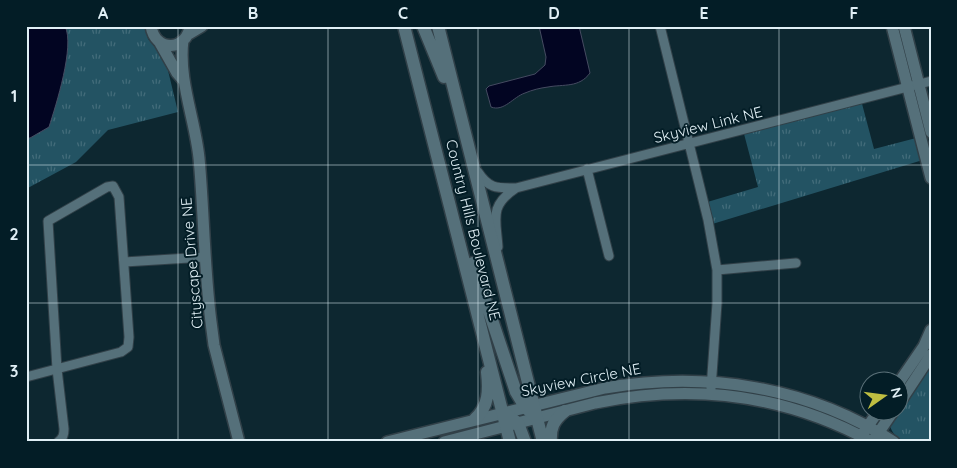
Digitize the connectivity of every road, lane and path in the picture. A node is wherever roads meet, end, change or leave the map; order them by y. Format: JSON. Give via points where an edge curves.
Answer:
{"nodes":[{"id":1,"x":151,"y":26,"type":"edge"},
{"id":2,"x":202,"y":26,"type":"edge"},
{"id":3,"x":404,"y":26,"type":"edge"},
{"id":4,"x":423,"y":26,"type":"edge"},
{"id":5,"x":892,"y":26,"type":"edge"},
{"id":6,"x":904,"y":26,"type":"edge"},
{"id":7,"x":663,"y":27,"type":"edge"},
{"id":8,"x":439,"y":29,"type":"edge"},
{"id":9,"x":187,"y":34,"type":"edge"},
{"id":10,"x":160,"y":43,"type":"junction"},
{"id":11,"x":931,"y":80,"type":"edge"},
{"id":12,"x":184,"y":81,"type":"junction"},
{"id":13,"x":913,"y":86,"type":"junction"},
{"id":14,"x":462,"y":121,"type":"junction"},
{"id":15,"x":931,"y":132,"type":"edge"},
{"id":16,"x":689,"y":144,"type":"junction"},
{"id":17,"x":474,"y":166,"type":"junction"},
{"id":18,"x":588,"y":169,"type":"junction"},
{"id":19,"x":443,"y":173,"type":"junction"},
{"id":20,"x":931,"y":178,"type":"edge"},
{"id":21,"x":516,"y":188,"type":"junction"},
{"id":22,"x":609,"y":256,"type":"dead end"},
{"id":23,"x":205,"y":257,"type":"junction"},
{"id":24,"x":124,"y":262,"type":"junction"},
{"id":25,"x":796,"y":263,"type":"dead end"},
{"id":26,"x":499,"y":264,"type":"junction"},
{"id":27,"x":717,"y":270,"type":"junction"},
{"id":28,"x":930,"y":333,"type":"edge"},
{"id":29,"x":484,"y":340,"type":"junction"},
{"id":30,"x":928,"y":350,"type":"edge"},
{"id":31,"x":57,"y":369,"type":"junction"},
{"id":32,"x":910,"y":370,"type":"edge"},
{"id":33,"x":26,"y":376,"type":"edge"},
{"id":34,"x":712,"y":382,"type":"junction"},
{"id":35,"x":910,"y":383,"type":"edge"},
{"id":36,"x":711,"y":394,"type":"junction"},
{"id":37,"x":530,"y":406,"type":"junction"},
{"id":38,"x":565,"y":411,"type":"junction"},
{"id":39,"x":503,"y":412,"type":"junction"},
{"id":40,"x":475,"y":419,"type":"junction"},
{"id":41,"x":538,"y":419,"type":"junction"},
{"id":42,"x":872,"y":420,"type":"edge"},
{"id":43,"x":887,"y":420,"type":"edge"},
{"id":44,"x":512,"y":425,"type":"junction"},
{"id":45,"x":862,"y":435,"type":"edge"},
{"id":46,"x":875,"y":439,"type":"edge"},
{"id":47,"x":58,"y":442,"type":"edge"},
{"id":48,"x":239,"y":442,"type":"edge"},
{"id":49,"x":387,"y":442,"type":"edge"},
{"id":50,"x":444,"y":442,"type":"edge"},
{"id":51,"x":510,"y":442,"type":"edge"},
{"id":52,"x":525,"y":442,"type":"edge"},
{"id":53,"x":543,"y":442,"type":"edge"},
{"id":54,"x":551,"y":442,"type":"edge"},
{"id":55,"x":894,"y":442,"type":"edge"}],
"edges":[{"from":1,"to":10,"type":"street","name":"Cityscape Drive NE","via":[[153,37]]},
{"from":2,"to":9,"type":"street"},
{"from":3,"to":19,"type":"main road","name":"Country Hills Boulevard NE"},
{"from":4,"to":14,"type":"main road"},
{"from":5,"to":13,"type":"street"},
{"from":6,"to":13,"type":"street"},
{"from":7,"to":16,"type":"street"},
{"from":8,"to":14,"type":"main road","name":"Country Hills Boulevard NE"},
{"from":9,"to":10,"type":"street","via":[[174,45]]},
{"from":9,"to":12,"type":"street","name":"Cityscape Drive NE","via":[[182,57]]},
{"from":10,"to":12,"type":"street","name":"Cityscape Drive NE"},
{"from":11,"to":13,"type":"street","name":"Skyview Link NE"},
{"from":12,"to":23,"type":"street","name":"Cityscape Drive NE","via":[[199,157]]},
{"from":13,"to":15,"type":"street"},
{"from":13,"to":16,"type":"street","name":"Skyview Link NE"},
{"from":13,"to":20,"type":"street"},
{"from":14,"to":17,"type":"main road","name":"Country Hills Boulevard NE"},
{"from":16,"to":18,"type":"street","name":"Skyview Link NE"},
{"from":16,"to":27,"type":"street","via":[[712,233]]},
{"from":17,"to":21,"type":"street","name":"Skyview Link NE","via":[[485,183]]},
{"from":17,"to":26,"type":"main road","name":"Country Hills Boulevard NE"},
{"from":18,"to":21,"type":"street","name":"Skyview Link NE"},
{"from":18,"to":22,"type":"street"},
{"from":19,"to":29,"type":"main road","name":"Country Hills Boulevard NE"},
{"from":19,"to":37,"type":"main road","via":[[516,392]]},
{"from":21,"to":26,"type":"street","name":"Skyview Link NE","via":[[504,196],[498,206]]},
{"from":23,"to":24,"type":"street"},
{"from":23,"to":48,"type":"street","name":"Cityscape Drive NE","via":[[214,345]]},
{"from":24,"to":31,"type":"street","via":[[128,347],[121,352]]},
{"from":24,"to":31,"type":"street","via":[[119,197],[113,186],[48,221]]},
{"from":25,"to":27,"type":"street"},
{"from":26,"to":37,"type":"main road","name":"Country Hills Boulevard NE"},
{"from":27,"to":34,"type":"street"},
{"from":28,"to":30,"type":"street"},
{"from":29,"to":39,"type":"main road","name":"Country Hills Boulevard NE"},
{"from":29,"to":40,"type":"main road","via":[[488,396],[485,408]]},
{"from":30,"to":32,"type":"street"},
{"from":30,"to":35,"type":"street"},
{"from":31,"to":33,"type":"street"},
{"from":31,"to":47,"type":"street","via":[[64,434]]},
{"from":34,"to":36,"type":"street"},
{"from":34,"to":37,"type":"street","name":"Skyview Circle NE","via":[[672,380],[634,383]]},
{"from":34,"to":45,"type":"street","name":"Skyview Circle NE","via":[[795,396],[828,408]]},
{"from":36,"to":38,"type":"street","name":"Skyview Circle NE","via":[[638,396]]},
{"from":36,"to":45,"type":"street","name":"Skyview Circle NE","via":[[792,408]]},
{"from":37,"to":39,"type":"street","name":"Skyview Circle NE"},
{"from":37,"to":41,"type":"main road","name":"Country Hills Boulevard NE"},
{"from":38,"to":41,"type":"street","name":"Skyview Circle NE"},
{"from":38,"to":54,"type":"main road","via":[[552,426]]},
{"from":39,"to":40,"type":"street","name":"Skyview Circle NE"},
{"from":39,"to":44,"type":"main road","name":"Country Hills Boulevard NE"},
{"from":40,"to":49,"type":"street","name":"Skyview Circle NE"},
{"from":41,"to":44,"type":"street","name":"Skyview Circle NE"},
{"from":41,"to":53,"type":"main road","name":"Country Hills Boulevard NE"},
{"from":42,"to":45,"type":"street"},
{"from":43,"to":46,"type":"street"},
{"from":44,"to":50,"type":"street","name":"Skyview Circle NE"},
{"from":44,"to":51,"type":"main road","name":"Country Hills Boulevard NE"},
{"from":44,"to":52,"type":"main road"},
{"from":45,"to":46,"type":"street","name":"Skyview Circle NE"},
{"from":46,"to":55,"type":"street","name":"Skyview Circle NE"}]}
